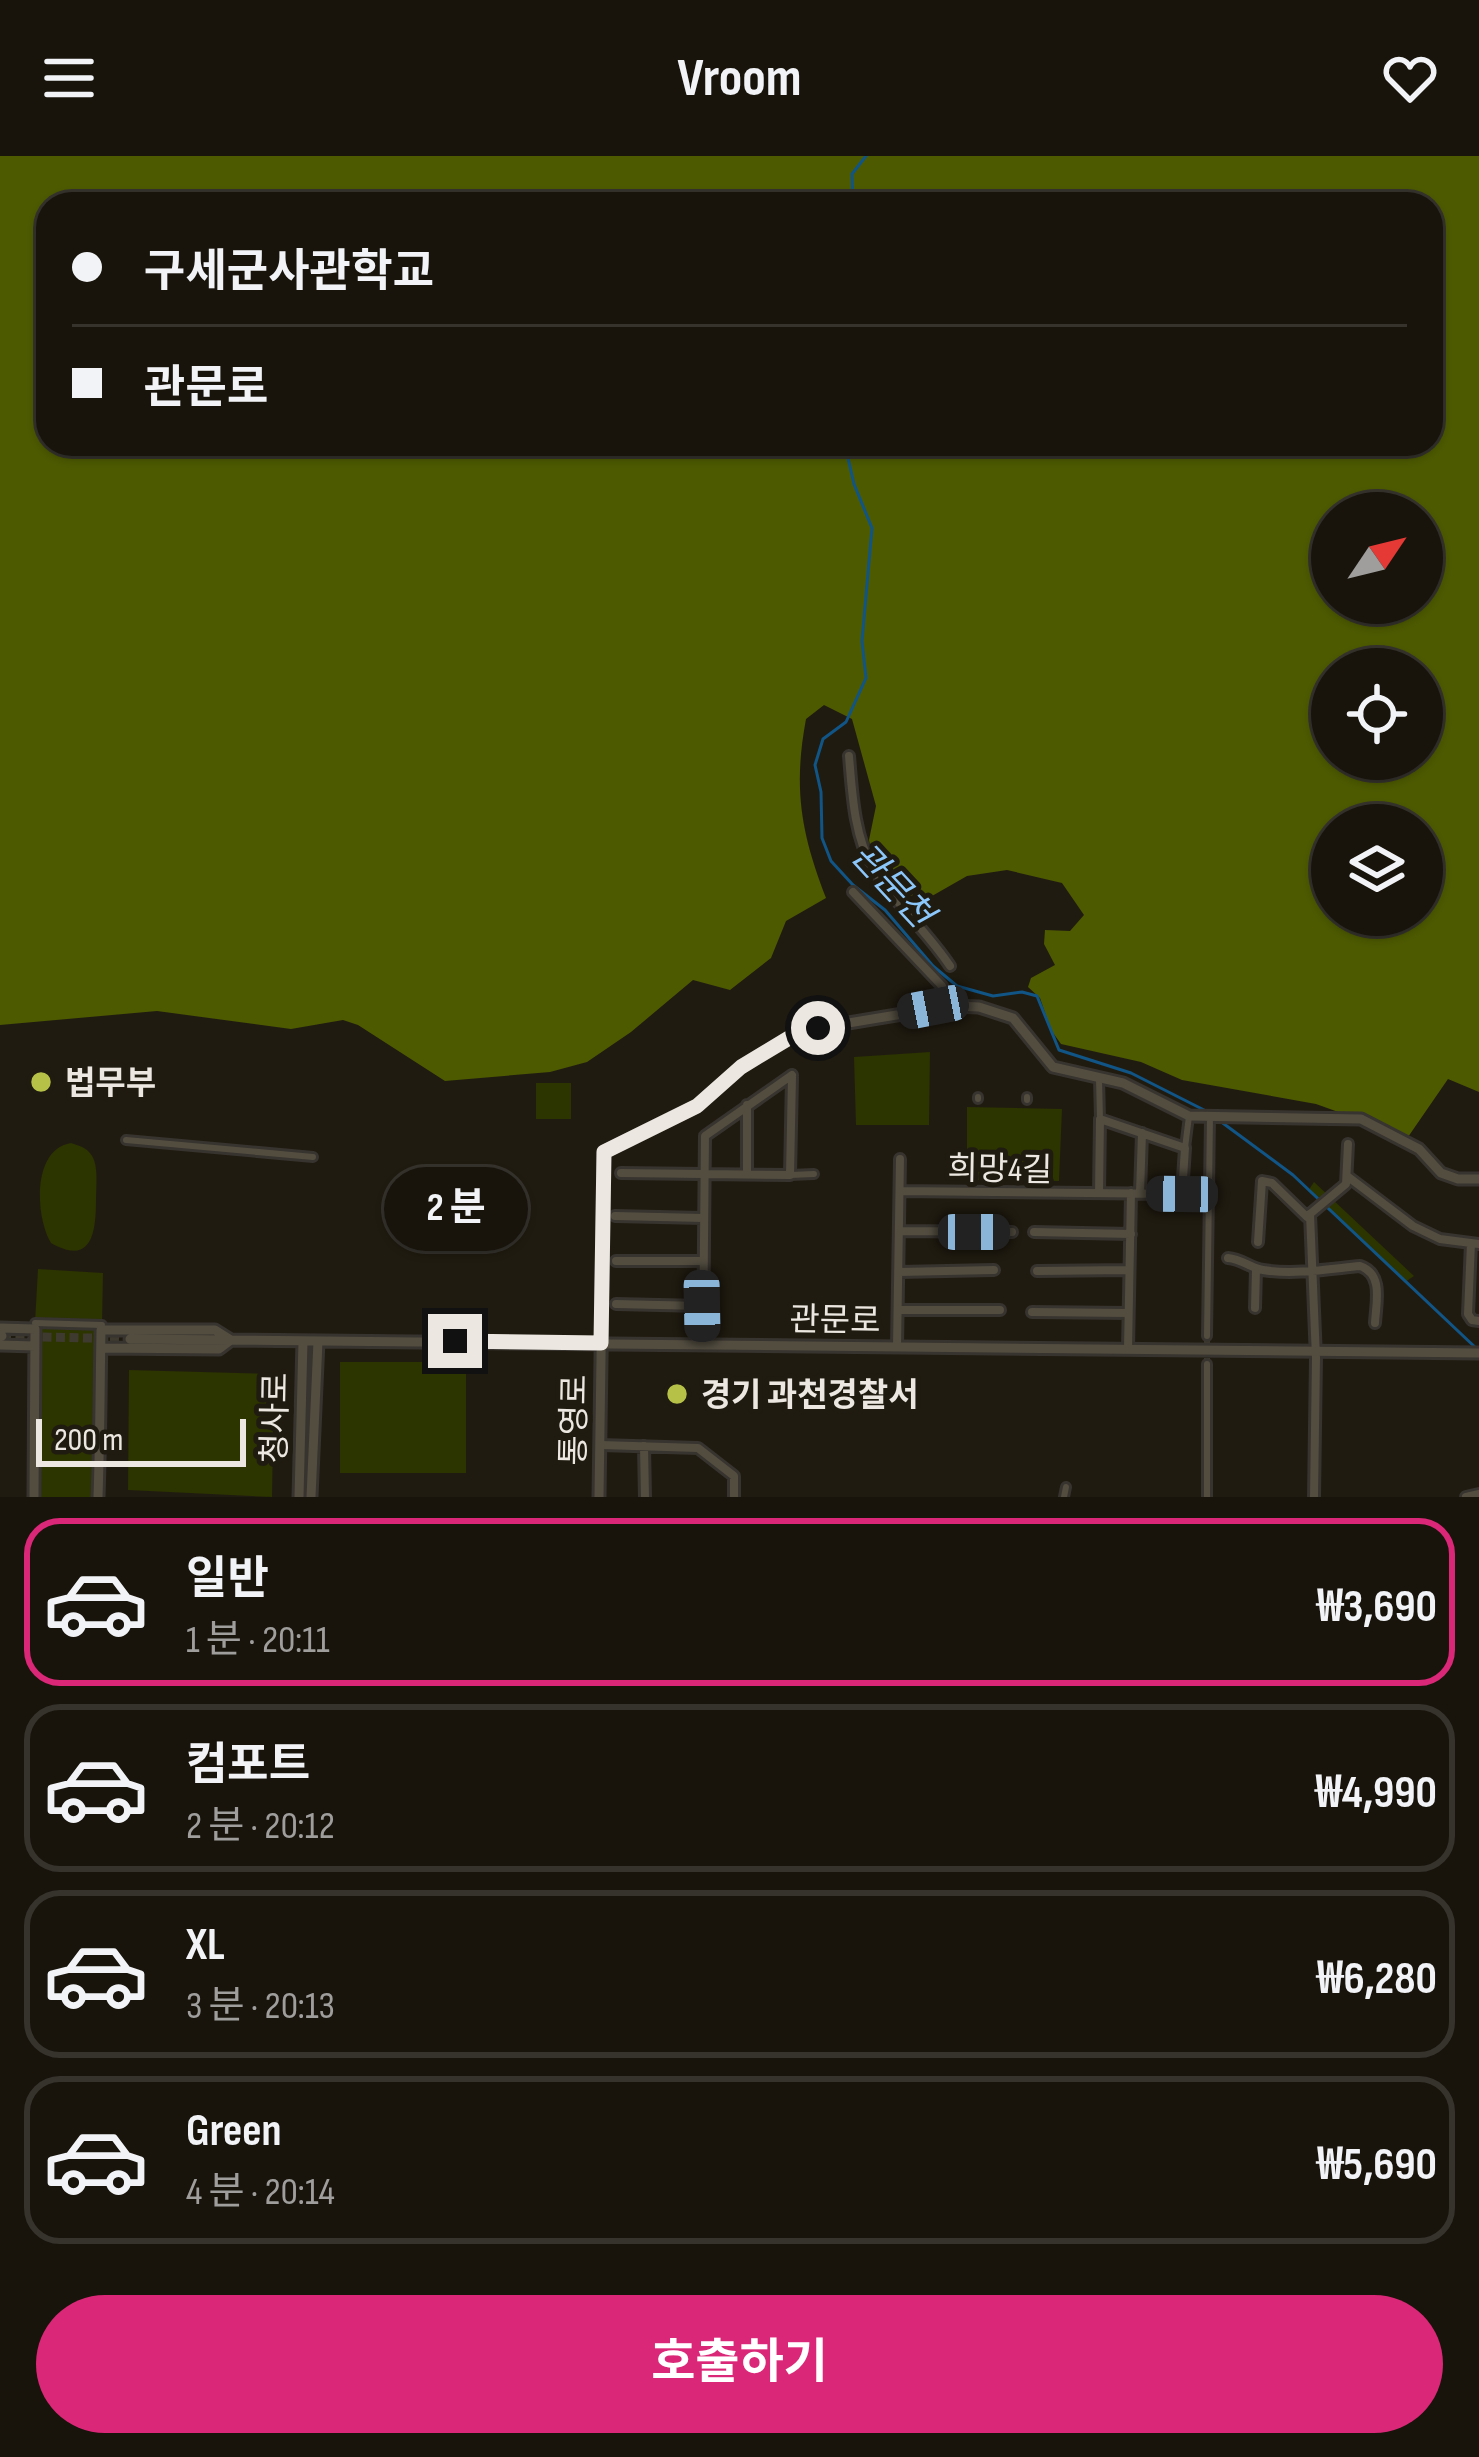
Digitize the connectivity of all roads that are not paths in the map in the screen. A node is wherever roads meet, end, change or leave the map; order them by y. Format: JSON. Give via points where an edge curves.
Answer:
{"nodes":[{"id":1,"x":849,"y":756,"type":"dead end"},
{"id":2,"x":853,"y":892,"type":"dead end"},
{"id":3,"x":950,"y":966,"type":"dead end"},
{"id":4,"x":947,"y":1006,"type":"junction"},
{"id":5,"x":1099,"y":1075,"type":"junction"},
{"id":6,"x":748,"y":1105,"type":"junction"},
{"id":7,"x":1189,"y":1116,"type":"junction"},
{"id":8,"x":1211,"y":1117,"type":"junction"},
{"id":9,"x":1100,"y":1119,"type":"junction"},
{"id":10,"x":1142,"y":1133,"type":"junction"},
{"id":11,"x":126,"y":1140,"type":"dead end"},
{"id":12,"x":1348,"y":1144,"type":"dead end"},
{"id":13,"x":1185,"y":1148,"type":"junction"},
{"id":14,"x":313,"y":1157,"type":"dead end"},
{"id":15,"x":900,"y":1159,"type":"dead end"},
{"id":16,"x":621,"y":1173,"type":"dead end"},
{"id":17,"x":704,"y":1174,"type":"junction"},
{"id":18,"x":747,"y":1174,"type":"junction"},
{"id":19,"x":790,"y":1174,"type":"junction"},
{"id":20,"x":814,"y":1174,"type":"dead end"},
{"id":21,"x":1347,"y":1176,"type":"junction"},
{"id":22,"x":1479,"y":1179,"type":"edge"},
{"id":23,"x":900,"y":1191,"type":"junction"},
{"id":24,"x":1099,"y":1193,"type":"junction"},
{"id":25,"x":1136,"y":1193,"type":"junction"},
{"id":26,"x":1182,"y":1194,"type":"junction"},
{"id":27,"x":1210,"y":1194,"type":"junction"},
{"id":28,"x":1310,"y":1214,"type":"junction"},
{"id":29,"x":615,"y":1216,"type":"dead end"},
{"id":30,"x":704,"y":1218,"type":"junction"},
{"id":31,"x":899,"y":1232,"type":"junction"},
{"id":32,"x":1012,"y":1232,"type":"dead end"},
{"id":33,"x":1034,"y":1232,"type":"dead end"},
{"id":34,"x":1131,"y":1234,"type":"junction"},
{"id":35,"x":1258,"y":1242,"type":"dead end"},
{"id":36,"x":1475,"y":1243,"type":"edge"},
{"id":37,"x":1209,"y":1257,"type":"junction"},
{"id":38,"x":1228,"y":1258,"type":"joint"},
{"id":39,"x":616,"y":1261,"type":"dead end"},
{"id":40,"x":703,"y":1262,"type":"junction"},
{"id":41,"x":1256,"y":1269,"type":"junction"},
{"id":42,"x":994,"y":1270,"type":"dead end"},
{"id":43,"x":1129,"y":1270,"type":"junction"},
{"id":44,"x":1314,"y":1270,"type":"junction"},
{"id":45,"x":1037,"y":1271,"type":"dead end"},
{"id":46,"x":898,"y":1272,"type":"junction"},
{"id":47,"x":616,"y":1304,"type":"dead end"},
{"id":48,"x":702,"y":1306,"type":"junction"},
{"id":49,"x":1256,"y":1308,"type":"dead end"},
{"id":50,"x":898,"y":1310,"type":"junction"},
{"id":51,"x":1000,"y":1310,"type":"dead end"},
{"id":52,"x":1032,"y":1312,"type":"dead end"},
{"id":53,"x":1129,"y":1313,"type":"junction"},
{"id":54,"x":1479,"y":1321,"type":"edge"},
{"id":55,"x":1376,"y":1323,"type":"dead end"},
{"id":56,"x":35,"y":1326,"type":"junction"},
{"id":57,"x":101,"y":1328,"type":"junction"},
{"id":58,"x":1,"y":1336,"type":"edge"},
{"id":59,"x":1208,"y":1336,"type":"tunnel mouth"},
{"id":60,"x":130,"y":1339,"type":"tunnel mouth"},
{"id":61,"x":231,"y":1340,"type":"junction"},
{"id":62,"x":303,"y":1341,"type":"junction"},
{"id":63,"x":318,"y":1341,"type":"junction"},
{"id":64,"x":601,"y":1343,"type":"junction"},
{"id":65,"x":703,"y":1344,"type":"junction"},
{"id":66,"x":35,"y":1346,"type":"junction"},
{"id":67,"x":897,"y":1347,"type":"junction"},
{"id":68,"x":101,"y":1348,"type":"junction"},
{"id":69,"x":1128,"y":1349,"type":"junction"},
{"id":70,"x":1315,"y":1351,"type":"junction"},
{"id":71,"x":1473,"y":1353,"type":"edge"},
{"id":72,"x":1207,"y":1364,"type":"tunnel mouth"},
{"id":73,"x":601,"y":1445,"type":"junction"},
{"id":74,"x":644,"y":1446,"type":"junction"},
{"id":75,"x":1479,"y":1494,"type":"edge"},
{"id":76,"x":34,"y":1497,"type":"edge"},
{"id":77,"x":98,"y":1497,"type":"edge"},
{"id":78,"x":299,"y":1497,"type":"edge"},
{"id":79,"x":311,"y":1497,"type":"edge"},
{"id":80,"x":599,"y":1497,"type":"edge"},
{"id":81,"x":645,"y":1497,"type":"edge"},
{"id":82,"x":734,"y":1497,"type":"edge"},
{"id":83,"x":1207,"y":1497,"type":"edge"},
{"id":84,"x":1314,"y":1497,"type":"edge"},
{"id":85,"x":1466,"y":1497,"type":"edge"}],
"edges":[{"from":1,"to":3,"type":"street","via":[[871,866]]},
{"from":2,"to":4,"type":"street","via":[[942,986]]},
{"from":4,"to":5,"type":"street","via":[[998,1011],[1053,1067]]},
{"from":4,"to":64,"type":"street","name":"통영로","via":[[789,1038],[697,1106],[604,1152]]},
{"from":5,"to":7,"type":"street"},
{"from":5,"to":9,"type":"street"},
{"from":6,"to":17,"type":"street","via":[[705,1136]]},
{"from":6,"to":18,"type":"street"},
{"from":6,"to":19,"type":"street","via":[[792,1075]]},
{"from":7,"to":8,"type":"street"},
{"from":7,"to":13,"type":"street"},
{"from":8,"to":22,"type":"street","via":[[1361,1119],[1419,1149],[1441,1174]]},
{"from":8,"to":27,"type":"street"},
{"from":9,"to":10,"type":"street"},
{"from":9,"to":24,"type":"street","name":"희망4길"},
{"from":10,"to":13,"type":"street"},
{"from":10,"to":25,"type":"street"},
{"from":11,"to":14,"type":"street"},
{"from":12,"to":21,"type":"street"},
{"from":13,"to":26,"type":"street"},
{"from":15,"to":23,"type":"street"},
{"from":16,"to":17,"type":"street"},
{"from":17,"to":18,"type":"street"},
{"from":17,"to":30,"type":"street"},
{"from":18,"to":19,"type":"street"},
{"from":19,"to":20,"type":"street"},
{"from":21,"to":28,"type":"street"},
{"from":21,"to":36,"type":"street","via":[[1413,1226]]},
{"from":23,"to":24,"type":"street","name":"희망4길"},
{"from":23,"to":31,"type":"street"},
{"from":24,"to":25,"type":"street","name":"희망4길"},
{"from":25,"to":26,"type":"street","name":"희망4길"},
{"from":25,"to":34,"type":"street"},
{"from":26,"to":27,"type":"street","name":"희망4길"},
{"from":27,"to":37,"type":"street"},
{"from":28,"to":35,"type":"street","via":[[1262,1181]]},
{"from":28,"to":44,"type":"street"},
{"from":29,"to":30,"type":"street"},
{"from":30,"to":40,"type":"street"},
{"from":31,"to":32,"type":"street"},
{"from":31,"to":46,"type":"street"},
{"from":33,"to":34,"type":"street"},
{"from":34,"to":43,"type":"street"},
{"from":36,"to":54,"type":"street","via":[[1468,1314]]},
{"from":37,"to":38,"type":"street"},
{"from":37,"to":59,"type":"street"},
{"from":38,"to":41,"type":"street"},
{"from":39,"to":40,"type":"street"},
{"from":40,"to":48,"type":"street"},
{"from":41,"to":44,"type":"street"},
{"from":41,"to":49,"type":"street"},
{"from":42,"to":46,"type":"street"},
{"from":43,"to":45,"type":"street"},
{"from":43,"to":53,"type":"street"},
{"from":44,"to":55,"type":"street","via":[[1370,1270]]},
{"from":44,"to":70,"type":"street"},
{"from":46,"to":50,"type":"street"},
{"from":47,"to":48,"type":"street"},
{"from":48,"to":65,"type":"street"},
{"from":50,"to":51,"type":"street"},
{"from":50,"to":67,"type":"street"},
{"from":52,"to":53,"type":"street"},
{"from":53,"to":69,"type":"street"},
{"from":56,"to":57,"type":"street"},
{"from":56,"to":58,"type":"street"},
{"from":56,"to":66,"type":"street"},
{"from":57,"to":61,"type":"street","via":[[215,1330]]},
{"from":57,"to":68,"type":"street"},
{"from":58,"to":66,"type":"street"},
{"from":60,"to":61,"type":"street","name":"관문로"},
{"from":61,"to":62,"type":"street","name":"관문로"},
{"from":61,"to":68,"type":"street","via":[[219,1349]]},
{"from":62,"to":63,"type":"street","name":"관문로"},
{"from":62,"to":78,"type":"street","name":"청사로"},
{"from":63,"to":64,"type":"street","name":"관문로"},
{"from":63,"to":79,"type":"street","name":"청사로"},
{"from":64,"to":65,"type":"street","name":"관문로"},
{"from":64,"to":73,"type":"street","name":"통영로"},
{"from":65,"to":67,"type":"street","name":"관문로"},
{"from":66,"to":76,"type":"street"},
{"from":67,"to":69,"type":"street","name":"관문로"},
{"from":68,"to":77,"type":"street"},
{"from":69,"to":70,"type":"street","name":"관문로"},
{"from":70,"to":71,"type":"street","name":"관문로"},
{"from":70,"to":84,"type":"street"},
{"from":72,"to":83,"type":"street"},
{"from":73,"to":74,"type":"street"},
{"from":73,"to":80,"type":"street","name":"통영로"},
{"from":74,"to":81,"type":"street"},
{"from":74,"to":82,"type":"street","via":[[698,1448],[734,1476]]},
{"from":75,"to":85,"type":"street"}]}
